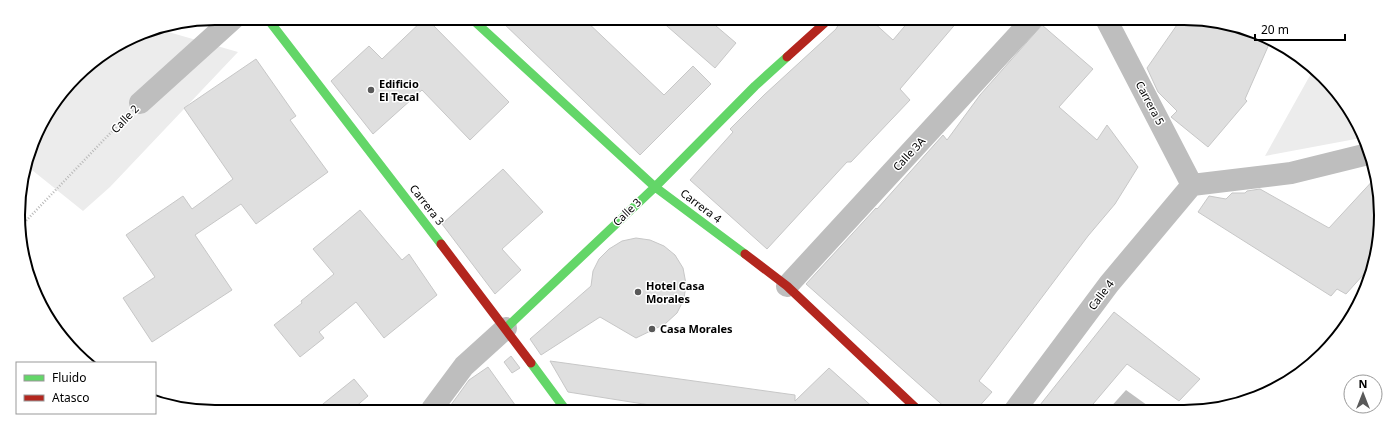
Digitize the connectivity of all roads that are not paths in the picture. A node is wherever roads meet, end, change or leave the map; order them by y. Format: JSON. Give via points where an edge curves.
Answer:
{"nodes":[{"id":1,"x":226,"y":25,"type":"edge"},
{"id":2,"x":272,"y":25,"type":"edge"},
{"id":3,"x":479,"y":25,"type":"edge"},
{"id":4,"x":822,"y":25,"type":"edge"},
{"id":5,"x":1027,"y":25,"type":"edge"},
{"id":6,"x":1109,"y":25,"type":"edge"},
{"id":7,"x":140,"y":103,"type":"road end"},
{"id":8,"x":1364,"y":155,"type":"edge"},
{"id":9,"x":1192,"y":185,"type":"junction"},
{"id":10,"x":655,"y":187,"type":"junction"},
{"id":11,"x":787,"y":286,"type":"junction"},
{"id":12,"x":506,"y":328,"type":"junction"},
{"id":13,"x":435,"y":405,"type":"edge"},
{"id":14,"x":562,"y":405,"type":"edge"},
{"id":15,"x":913,"y":405,"type":"edge"},
{"id":16,"x":1019,"y":405,"type":"edge"}],
"edges":[{"from":1,"to":7,"type":"street","name":"Calle 2"},
{"from":2,"to":12,"type":"street","name":"Carrera 3"},
{"from":3,"to":10,"type":"street","name":"Carrera 4"},
{"from":4,"to":10,"type":"street","name":"Calle 3","via":[[755,86]]},
{"from":5,"to":11,"type":"street","name":"Calle 3A"},
{"from":6,"to":9,"type":"street","name":"Carrera 5"},
{"from":8,"to":9,"type":"street","via":[[1291,173]]},
{"from":9,"to":16,"type":"street","name":"Calle 4","via":[[1109,284]]},
{"from":10,"to":11,"type":"street","name":"Carrera 4"},
{"from":10,"to":12,"type":"street","name":"Calle 3"},
{"from":11,"to":15,"type":"street","name":"Carrera 4"},
{"from":12,"to":13,"type":"street","name":"Calle 3","via":[[464,366]]},
{"from":12,"to":14,"type":"street","name":"Carrera 3"}]}
